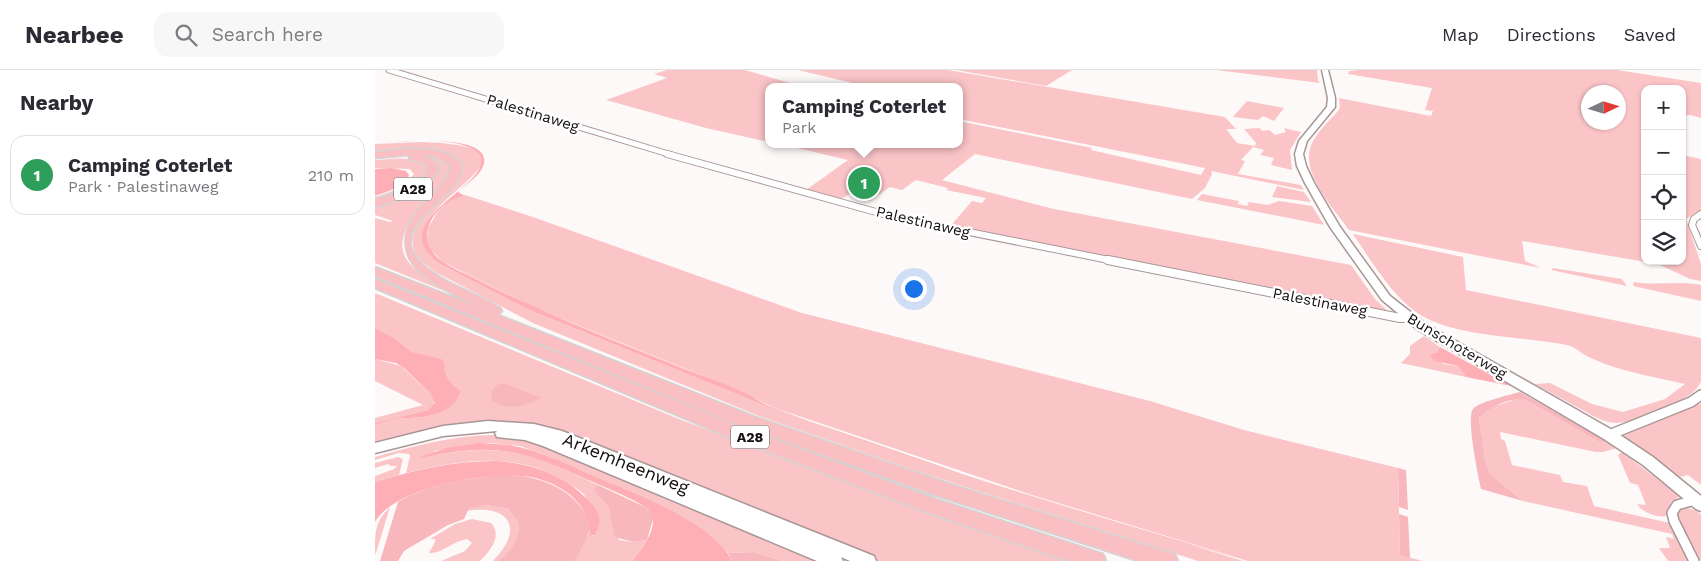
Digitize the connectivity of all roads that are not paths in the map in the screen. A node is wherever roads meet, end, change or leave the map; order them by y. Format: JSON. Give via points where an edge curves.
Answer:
{"nodes":[{"id":1,"x":389,"y":70,"type":"edge"},
{"id":2,"x":1325,"y":70,"type":"edge"},
{"id":3,"x":375,"y":157,"type":"edge"},
{"id":4,"x":375,"y":203,"type":"edge"},
{"id":5,"x":1701,"y":214,"type":"edge"},
{"id":6,"x":1701,"y":246,"type":"edge"},
{"id":7,"x":375,"y":271,"type":"edge"},
{"id":8,"x":375,"y":283,"type":"edge"},
{"id":9,"x":1408,"y":318,"type":"junction"},
{"id":10,"x":513,"y":327,"type":"junction"},
{"id":11,"x":1701,"y":395,"type":"edge"},
{"id":12,"x":1609,"y":435,"type":"junction"},
{"id":13,"x":375,"y":448,"type":"edge"},
{"id":14,"x":375,"y":455,"type":"edge"},
{"id":15,"x":1698,"y":503,"type":"edge"},
{"id":16,"x":835,"y":561,"type":"edge"},
{"id":17,"x":868,"y":561,"type":"edge"},
{"id":18,"x":1095,"y":561,"type":"edge"},
{"id":19,"x":1167,"y":561,"type":"edge"},
{"id":20,"x":1694,"y":561,"type":"edge"}],
"edges":[{"from":1,"to":9,"type":"street","name":"Palestinaweg","via":[[894,217]]},
{"from":2,"to":9,"type":"main road","name":"Bunschoterweg","via":[[1331,107],[1301,146],[1301,168],[1315,196],[1376,285]]},
{"from":3,"to":4,"type":"highway","number":"A28","via":[[418,158],[431,163],[433,168],[430,177],[415,188]]},
{"from":3,"to":10,"type":"highway","number":"A28","via":[[423,153],[445,156],[453,161],[457,167],[455,175],[412,223],[406,235],[406,250],[422,271],[493,310]]},
{"from":5,"to":6,"type":"street","via":[[1692,224]]},
{"from":7,"to":10,"type":"highway","number":"A28"},
{"from":8,"to":18,"type":"highway","number":"A28","via":[[735,432],[933,506]]},
{"from":9,"to":12,"type":"main road","name":"Bunschoterweg"},
{"from":10,"to":19,"type":"highway","number":"A28","via":[[766,427],[942,489]]},
{"from":11,"to":12,"type":"street"},
{"from":12,"to":15,"type":"main road","name":"Bunschoterweg"},
{"from":13,"to":17,"type":"main road","name":"Arkemheenweg","via":[[468,427],[505,425],[539,429]]},
{"from":14,"to":16,"type":"main road","name":"Arkemheenweg","via":[[464,434],[493,432],[532,437]]},
{"from":15,"to":20,"type":"street","via":[[1677,505],[1672,513]]}]}
